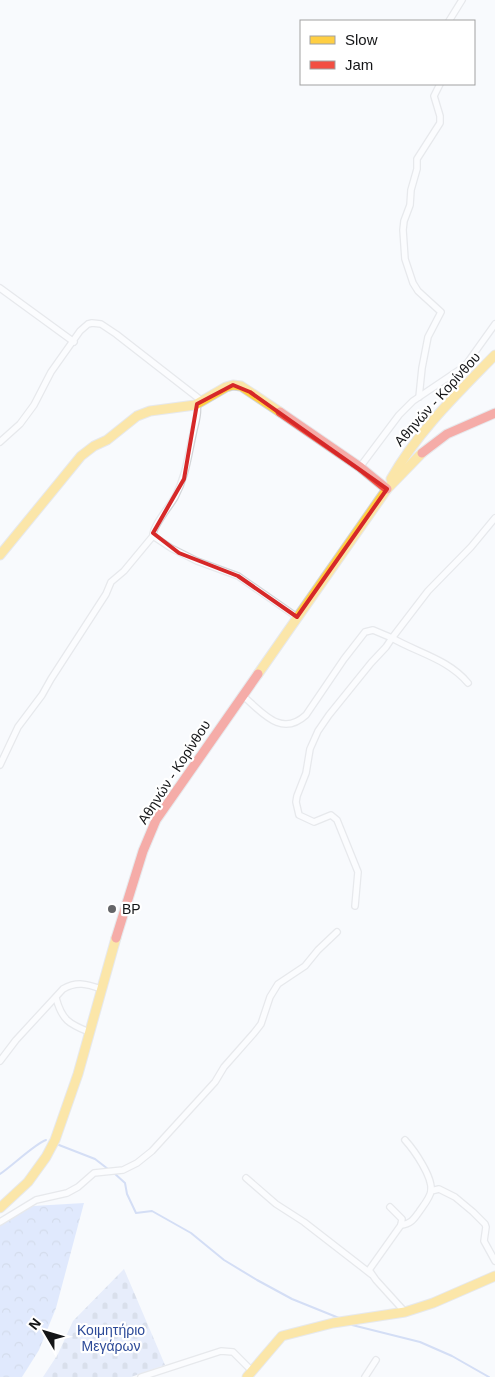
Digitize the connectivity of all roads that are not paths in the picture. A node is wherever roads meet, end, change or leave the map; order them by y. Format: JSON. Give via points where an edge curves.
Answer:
{"nodes":[{"id":1,"x":462,"y":0,"type":"edge"},
{"id":2,"x":451,"y":20,"type":"edge"},
{"id":3,"x":440,"y":85,"type":"edge"},
{"id":4,"x":0,"y":288,"type":"edge"},
{"id":5,"x":495,"y":324,"type":"edge"},
{"id":6,"x":74,"y":342,"type":"junction"},
{"id":7,"x":495,"y":355,"type":"edge"},
{"id":8,"x":419,"y":397,"type":"junction"},
{"id":9,"x":200,"y":403,"type":"junction"},
{"id":10,"x":495,"y":413,"type":"edge"},
{"id":11,"x":0,"y":442,"type":"edge"},
{"id":12,"x":360,"y":467,"type":"junction"},
{"id":13,"x":387,"y":489,"type":"junction"},
{"id":14,"x":495,"y":518,"type":"edge"},
{"id":15,"x":154,"y":536,"type":"junction"},
{"id":16,"x":0,"y":555,"type":"edge"},
{"id":17,"x":297,"y":617,"type":"junction"},
{"id":18,"x":392,"y":638,"type":"junction"},
{"id":19,"x":468,"y":684,"type":"dead end"},
{"id":20,"x":242,"y":696,"type":"junction"},
{"id":21,"x":0,"y":765,"type":"edge"},
{"id":22,"x":356,"y":906,"type":"dead end"},
{"id":23,"x":337,"y":932,"type":"dead end"},
{"id":24,"x":101,"y":989,"type":"junction"},
{"id":25,"x":56,"y":998,"type":"junction"},
{"id":26,"x":89,"y":1032,"type":"junction"},
{"id":27,"x":0,"y":1061,"type":"edge"},
{"id":28,"x":405,"y":1140,"type":"dead end"},
{"id":29,"x":246,"y":1178,"type":"dead end"},
{"id":30,"x":431,"y":1191,"type":"junction"},
{"id":31,"x":390,"y":1207,"type":"dead end"},
{"id":32,"x":0,"y":1208,"type":"edge"},
{"id":33,"x":0,"y":1222,"type":"edge"},
{"id":34,"x":401,"y":1225,"type":"junction"},
{"id":35,"x":495,"y":1261,"type":"edge"},
{"id":36,"x":371,"y":1274,"type":"junction"},
{"id":37,"x":495,"y":1276,"type":"edge"},
{"id":38,"x":405,"y":1312,"type":"junction"},
{"id":39,"x":376,"y":1360,"type":"dead end"},
{"id":40,"x":249,"y":1374,"type":"edge"},
{"id":41,"x":142,"y":1377,"type":"edge"},
{"id":42,"x":365,"y":1377,"type":"edge"}],
"edges":[{"from":1,"to":2,"type":"street"},
{"from":3,"to":8,"type":"street","via":[[434,96],[440,123],[417,159],[410,205],[404,220],[406,259],[413,283],[440,312],[428,337]]},
{"from":4,"to":6,"type":"street"},
{"from":5,"to":8,"type":"street","via":[[465,366]]},
{"from":6,"to":9,"type":"street","via":[[88,324],[101,324],[139,351]]},
{"from":6,"to":11,"type":"street","via":[[51,372],[27,415]]},
{"from":7,"to":13,"type":"main road","name":"Αθηνών - Κορίνθου","via":[[412,444]]},
{"from":8,"to":12,"type":"street","via":[[399,414]]},
{"from":9,"to":12,"type":"main road","via":[[226,387],[241,386]]},
{"from":9,"to":15,"type":"street","via":[[184,479],[154,528]]},
{"from":9,"to":16,"type":"main road","via":[[150,410],[86,451]]},
{"from":10,"to":13,"type":"main road","name":"Αθηνών - Κορίνθου","via":[[434,442],[406,466]]},
{"from":12,"to":13,"type":"main road"},
{"from":13,"to":17,"type":"main road","name":"Αθηνών - Κορίνθου"},
{"from":14,"to":18,"type":"street","via":[[428,591]]},
{"from":15,"to":17,"type":"street","via":[[188,557],[238,576]]},
{"from":15,"to":21,"type":"street","via":[[124,572],[111,582],[42,695],[14,734]]},
{"from":17,"to":20,"type":"main road","name":"Αθηνών - Κορίνθου"},
{"from":18,"to":19,"type":"street","via":[[447,664]]},
{"from":18,"to":20,"type":"street","via":[[373,630],[365,632],[306,716],[296,723],[275,722]]},
{"from":18,"to":22,"type":"street","via":[[318,731],[297,796],[299,815],[314,822],[331,815],[340,825],[358,872]]},
{"from":20,"to":24,"type":"main road","name":"Αθηνών - Κορίνθου","via":[[156,820],[127,900]]},
{"from":23,"to":33,"type":"street","via":[[305,966],[278,984],[254,1034],[152,1151],[123,1170],[94,1173],[67,1193],[36,1200]]},
{"from":24,"to":25,"type":"street","via":[[88,984],[71,984]]},
{"from":24,"to":26,"type":"main road","name":"Αθηνών - Κορίνθου"},
{"from":25,"to":26,"type":"street","via":[[69,1023]]},
{"from":25,"to":27,"type":"street"},
{"from":26,"to":32,"type":"main road","name":"Αθηνών - Κορίνθου","via":[[55,1140],[28,1182]]},
{"from":28,"to":30,"type":"street","via":[[416,1154]]},
{"from":29,"to":36,"type":"street"},
{"from":30,"to":34,"type":"street","via":[[413,1220]]},
{"from":30,"to":35,"type":"street","via":[[439,1189],[455,1197],[485,1224],[484,1241]]},
{"from":31,"to":34,"type":"street","via":[[402,1219]]},
{"from":34,"to":36,"type":"street","via":[[371,1266]]},
{"from":36,"to":38,"type":"street"},
{"from":37,"to":38,"type":"main road"},
{"from":38,"to":40,"type":"main road","via":[[333,1323],[282,1336]]},
{"from":39,"to":42,"type":"street"},
{"from":40,"to":41,"type":"street","via":[[233,1352],[221,1351]]}]}
